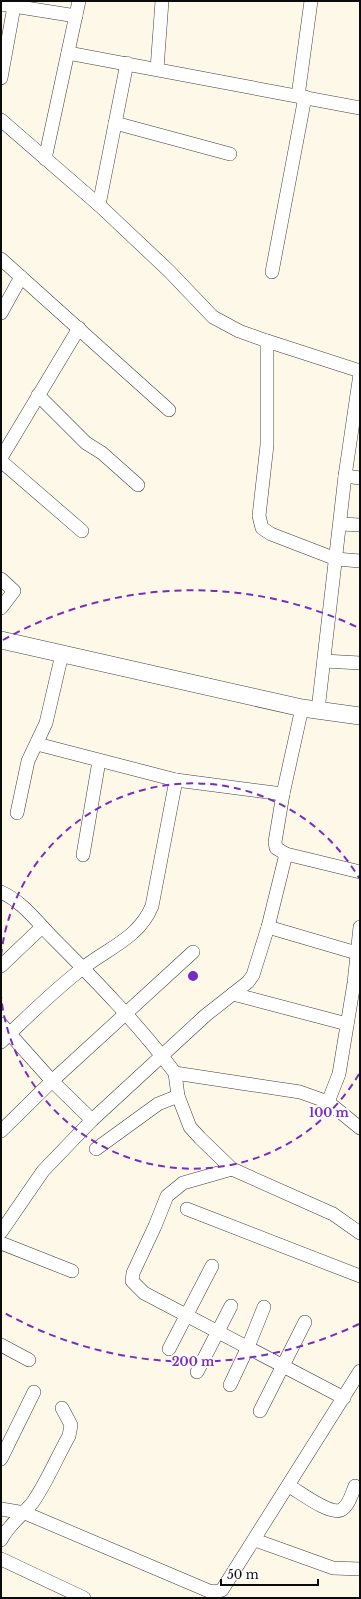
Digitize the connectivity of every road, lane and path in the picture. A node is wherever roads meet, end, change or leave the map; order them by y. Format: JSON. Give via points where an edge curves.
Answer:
{"nodes":[{"id":1,"x":80,"y":1,"type":"edge"},
{"id":2,"x":162,"y":1,"type":"edge"},
{"id":3,"x":311,"y":1,"type":"edge"},
{"id":4,"x":15,"y":3,"type":"edge"},
{"id":5,"x":1,"y":4,"type":"edge"},
{"id":6,"x":76,"y":16,"type":"junction"},
{"id":7,"x":68,"y":53,"type":"junction"},
{"id":8,"x":127,"y":63,"type":"junction"},
{"id":9,"x":157,"y":69,"type":"junction"},
{"id":10,"x":1,"y":78,"type":"edge"},
{"id":11,"x":302,"y":96,"type":"junction"},
{"id":12,"x":360,"y":108,"type":"edge"},
{"id":13,"x":1,"y":120,"type":"edge"},
{"id":14,"x":115,"y":122,"type":"junction"},
{"id":15,"x":230,"y":154,"type":"dead end"},
{"id":16,"x":45,"y":159,"type":"junction"},
{"id":17,"x":100,"y":205,"type":"junction"},
{"id":18,"x":1,"y":259,"type":"edge"},
{"id":19,"x":272,"y":272,"type":"dead end"},
{"id":20,"x":21,"y":277,"type":"junction"},
{"id":21,"x":1,"y":312,"type":"edge"},
{"id":22,"x":79,"y":328,"type":"junction"},
{"id":23,"x":267,"y":341,"type":"junction"},
{"id":24,"x":360,"y":372,"type":"edge"},
{"id":25,"x":38,"y":395,"type":"junction"},
{"id":26,"x":169,"y":410,"type":"dead end"},
{"id":27,"x":357,"y":419,"type":"edge"},
{"id":28,"x":1,"y":458,"type":"edge"},
{"id":29,"x":1,"y":461,"type":"edge"},
{"id":30,"x":345,"y":476,"type":"junction"},
{"id":31,"x":360,"y":478,"type":"edge"},
{"id":32,"x":138,"y":485,"type":"dead end"},
{"id":33,"x":341,"y":524,"type":"junction"},
{"id":34,"x":360,"y":525,"type":"edge"},
{"id":35,"x":82,"y":531,"type":"dead end"},
{"id":36,"x":336,"y":559,"type":"junction"},
{"id":37,"x":360,"y":561,"type":"edge"},
{"id":38,"x":1,"y":579,"type":"edge"},
{"id":39,"x":1,"y":608,"type":"edge"},
{"id":40,"x":1,"y":640,"type":"edge"},
{"id":41,"x":62,"y":654,"type":"junction"},
{"id":42,"x":324,"y":661,"type":"junction"},
{"id":43,"x":360,"y":663,"type":"edge"},
{"id":44,"x":310,"y":709,"type":"junction"},
{"id":45,"x":360,"y":716,"type":"edge"},
{"id":46,"x":37,"y":744,"type":"junction"},
{"id":47,"x":99,"y":761,"type":"junction"},
{"id":48,"x":176,"y":780,"type":"junction"},
{"id":49,"x":283,"y":794,"type":"junction"},
{"id":50,"x":18,"y":813,"type":"dead end"},
{"id":51,"x":286,"y":854,"type":"junction"},
{"id":52,"x":83,"y":855,"type":"dead end"},
{"id":53,"x":360,"y":872,"type":"edge"},
{"id":54,"x":1,"y":892,"type":"edge"},
{"id":55,"x":42,"y":927,"type":"junction"},
{"id":56,"x":268,"y":927,"type":"junction"},
{"id":57,"x":360,"y":927,"type":"edge"},
{"id":58,"x":193,"y":952,"type":"dead end"},
{"id":59,"x":359,"y":953,"type":"edge"},
{"id":60,"x":1,"y":966,"type":"edge"},
{"id":61,"x":83,"y":968,"type":"junction"},
{"id":62,"x":233,"y":994,"type":"junction"},
{"id":63,"x":126,"y":1013,"type":"junction"},
{"id":64,"x":347,"y":1024,"type":"junction"},
{"id":65,"x":4,"y":1033,"type":"edge"},
{"id":66,"x":162,"y":1056,"type":"junction"},
{"id":67,"x":176,"y":1073,"type":"junction"},
{"id":68,"x":52,"y":1081,"type":"junction"},
{"id":69,"x":178,"y":1096,"type":"junction"},
{"id":70,"x":328,"y":1102,"type":"junction"},
{"id":71,"x":92,"y":1120,"type":"junction"},
{"id":72,"x":360,"y":1128,"type":"edge"},
{"id":73,"x":1,"y":1131,"type":"edge"},
{"id":74,"x":96,"y":1149,"type":"dead end"},
{"id":75,"x":232,"y":1169,"type":"junction"},
{"id":76,"x":187,"y":1209,"type":"dead end"},
{"id":77,"x":1,"y":1232,"type":"edge"},
{"id":78,"x":360,"y":1233,"type":"edge"},
{"id":79,"x":1,"y":1243,"type":"edge"},
{"id":80,"x":212,"y":1266,"type":"dead end"},
{"id":81,"x":72,"y":1270,"type":"dead end"},
{"id":82,"x":360,"y":1276,"type":"edge"},
{"id":83,"x":231,"y":1306,"type":"dead end"},
{"id":84,"x":264,"y":1307,"type":"dead end"},
{"id":85,"x":186,"y":1314,"type":"junction"},
{"id":86,"x":305,"y":1322,"type":"dead end"},
{"id":87,"x":218,"y":1331,"type":"junction"},
{"id":88,"x":1,"y":1345,"type":"edge"},
{"id":89,"x":248,"y":1347,"type":"junction"},
{"id":90,"x":169,"y":1349,"type":"dead end"},
{"id":91,"x":29,"y":1360,"type":"dead end"},
{"id":92,"x":284,"y":1366,"type":"junction"},
{"id":93,"x":360,"y":1371,"type":"edge"},
{"id":94,"x":197,"y":1372,"type":"dead end"},
{"id":95,"x":230,"y":1385,"type":"dead end"},
{"id":96,"x":34,"y":1392,"type":"dead end"},
{"id":97,"x":344,"y":1398,"type":"junction"},
{"id":98,"x":62,"y":1408,"type":"dead end"},
{"id":99,"x":260,"y":1411,"type":"dead end"},
{"id":100,"x":1,"y":1459,"type":"edge"},
{"id":101,"x":289,"y":1486,"type":"junction"},
{"id":102,"x":355,"y":1486,"type":"dead end"},
{"id":103,"x":1,"y":1509,"type":"edge"},
{"id":104,"x":25,"y":1513,"type":"junction"},
{"id":105,"x":1,"y":1540,"type":"edge"},
{"id":106,"x":255,"y":1540,"type":"junction"},
{"id":107,"x":1,"y":1559,"type":"edge"},
{"id":108,"x":360,"y":1569,"type":"edge"},
{"id":109,"x":57,"y":1593,"type":"edge"},
{"id":110,"x":84,"y":1598,"type":"edge"}],
"edges":[{"from":1,"to":6,"type":"street"},
{"from":2,"to":9,"type":"street"},
{"from":3,"to":11,"type":"street"},
{"from":4,"to":5,"type":"street"},
{"from":4,"to":6,"type":"street"},
{"from":4,"to":10,"type":"street"},
{"from":6,"to":7,"type":"street"},
{"from":7,"to":8,"type":"street"},
{"from":7,"to":16,"type":"street"},
{"from":8,"to":9,"type":"street"},
{"from":8,"to":14,"type":"street"},
{"from":9,"to":11,"type":"street"},
{"from":11,"to":12,"type":"street"},
{"from":11,"to":19,"type":"street"},
{"from":13,"to":16,"type":"street"},
{"from":14,"to":15,"type":"street"},
{"from":14,"to":17,"type":"street"},
{"from":16,"to":17,"type":"street"},
{"from":17,"to":23,"type":"street","via":[[169,271],[212,317],[239,331]]},
{"from":18,"to":20,"type":"street"},
{"from":20,"to":21,"type":"street"},
{"from":20,"to":22,"type":"street"},
{"from":22,"to":25,"type":"street"},
{"from":22,"to":26,"type":"street"},
{"from":23,"to":24,"type":"street"},
{"from":23,"to":36,"type":"street","via":[[267,444],[259,516],[262,528],[271,534]]},
{"from":24,"to":27,"type":"street"},
{"from":25,"to":28,"type":"street"},
{"from":25,"to":32,"type":"street","via":[[86,443],[102,453]]},
{"from":27,"to":30,"type":"street"},
{"from":29,"to":35,"type":"street"},
{"from":30,"to":31,"type":"street"},
{"from":30,"to":33,"type":"street"},
{"from":33,"to":34,"type":"street"},
{"from":33,"to":36,"type":"street"},
{"from":36,"to":37,"type":"street"},
{"from":36,"to":42,"type":"street"},
{"from":38,"to":39,"type":"street","via":[[14,591]]},
{"from":40,"to":41,"type":"street"},
{"from":41,"to":44,"type":"street"},
{"from":41,"to":46,"type":"street","via":[[46,723]]},
{"from":42,"to":43,"type":"street"},
{"from":42,"to":44,"type":"street"},
{"from":44,"to":45,"type":"street"},
{"from":44,"to":49,"type":"street"},
{"from":46,"to":47,"type":"street"},
{"from":46,"to":50,"type":"street","via":[[28,761]]},
{"from":47,"to":48,"type":"street"},
{"from":47,"to":52,"type":"street"},
{"from":48,"to":49,"type":"street"},
{"from":48,"to":61,"type":"street","via":[[149,913],[138,930]]},
{"from":49,"to":51,"type":"street","via":[[275,842],[276,848]]},
{"from":51,"to":53,"type":"street"},
{"from":51,"to":56,"type":"street"},
{"from":54,"to":55,"type":"street","via":[[27,910]]},
{"from":55,"to":60,"type":"street"},
{"from":55,"to":61,"type":"street"},
{"from":56,"to":59,"type":"street"},
{"from":56,"to":62,"type":"street","via":[[252,975],[248,982]]},
{"from":57,"to":59,"type":"street"},
{"from":58,"to":63,"type":"street"},
{"from":59,"to":64,"type":"street"},
{"from":61,"to":63,"type":"street"},
{"from":61,"to":65,"type":"street"},
{"from":62,"to":64,"type":"street"},
{"from":62,"to":66,"type":"street"},
{"from":63,"to":66,"type":"street"},
{"from":63,"to":68,"type":"street"},
{"from":64,"to":70,"type":"street","via":[[339,1074]]},
{"from":65,"to":68,"type":"street"},
{"from":66,"to":67,"type":"street"},
{"from":66,"to":71,"type":"street"},
{"from":67,"to":69,"type":"street"},
{"from":67,"to":70,"type":"street","via":[[280,1088]]},
{"from":68,"to":71,"type":"street"},
{"from":68,"to":73,"type":"street"},
{"from":69,"to":74,"type":"street","via":[[158,1104]]},
{"from":69,"to":75,"type":"street","via":[[190,1127]]},
{"from":70,"to":72,"type":"street"},
{"from":71,"to":77,"type":"street","via":[[43,1171]]},
{"from":75,"to":78,"type":"street","via":[[333,1214]]},
{"from":75,"to":85,"type":"street","via":[[183,1183],[167,1196],[133,1273],[132,1281],[144,1293]]},
{"from":76,"to":82,"type":"street"},
{"from":79,"to":81,"type":"street"},
{"from":80,"to":85,"type":"street"},
{"from":83,"to":87,"type":"street"},
{"from":84,"to":89,"type":"street"},
{"from":85,"to":87,"type":"street"},
{"from":85,"to":90,"type":"street"},
{"from":86,"to":92,"type":"street"},
{"from":87,"to":89,"type":"street"},
{"from":87,"to":94,"type":"street"},
{"from":88,"to":91,"type":"street"},
{"from":89,"to":92,"type":"street"},
{"from":89,"to":95,"type":"street"},
{"from":92,"to":97,"type":"street"},
{"from":92,"to":99,"type":"street"},
{"from":93,"to":97,"type":"street"},
{"from":96,"to":100,"type":"street"},
{"from":97,"to":101,"type":"street"},
{"from":98,"to":104,"type":"street","via":[[71,1425],[69,1436]]},
{"from":101,"to":102,"type":"street","via":[[335,1511],[342,1510],[348,1504]]},
{"from":101,"to":106,"type":"street"},
{"from":103,"to":104,"type":"street"},
{"from":104,"to":105,"type":"street"},
{"from":104,"to":106,"type":"street","via":[[209,1592],[222,1590],[228,1584]]},
{"from":106,"to":108,"type":"street","via":[[333,1568]]},
{"from":107,"to":109,"type":"street"},
{"from":109,"to":110,"type":"street"}]}
